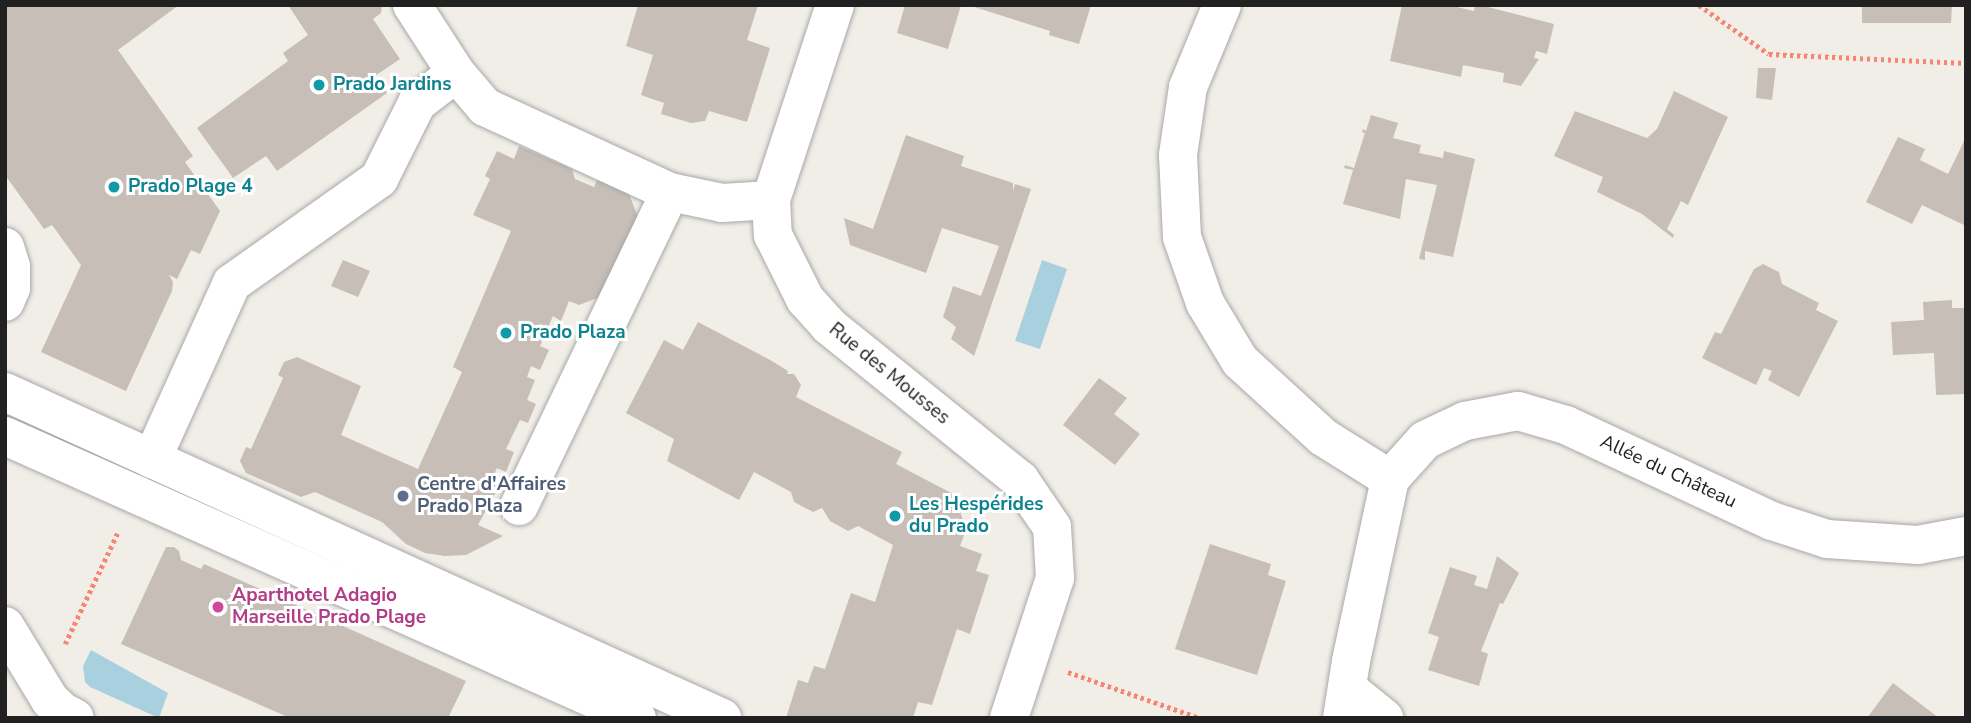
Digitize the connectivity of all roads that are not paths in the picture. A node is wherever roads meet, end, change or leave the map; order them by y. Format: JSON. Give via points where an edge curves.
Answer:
{"nodes":[{"id":1,"x":412,"y":5,"type":"edge"},
{"id":2,"x":835,"y":5,"type":"edge"},
{"id":3,"x":1222,"y":5,"type":"edge"},
{"id":4,"x":456,"y":74,"type":"junction"},
{"id":5,"x":670,"y":192,"type":"junction"},
{"id":6,"x":771,"y":200,"type":"junction"},
{"id":7,"x":5,"y":247,"type":"edge"},
{"id":8,"x":5,"y":302,"type":"edge"},
{"id":9,"x":5,"y":392,"type":"edge"},
{"id":10,"x":5,"y":436,"type":"edge"},
{"id":11,"x":152,"y":459,"type":"junction"},
{"id":12,"x":1390,"y":479,"type":"junction"},
{"id":13,"x":519,"y":506,"type":"dead end"},
{"id":14,"x":1966,"y":537,"type":"edge"},
{"id":15,"x":5,"y":626,"type":"edge"},
{"id":16,"x":1347,"y":689,"type":"edge"},
{"id":17,"x":75,"y":718,"type":"edge"},
{"id":18,"x":636,"y":718,"type":"edge"},
{"id":19,"x":722,"y":718,"type":"edge"},
{"id":20,"x":1009,"y":718,"type":"edge"},
{"id":21,"x":1384,"y":718,"type":"edge"}],
"edges":[{"from":1,"to":4,"type":"street"},
{"from":2,"to":6,"type":"street","name":"Rue des Mousses"},
{"from":3,"to":12,"type":"street","via":[[1188,87],[1178,155],[1182,237],[1205,303],[1240,362],[1323,437]]},
{"from":4,"to":5,"type":"street","via":[[485,107]]},
{"from":4,"to":11,"type":"street","via":[[417,103],[379,179],[232,283]]},
{"from":5,"to":6,"type":"street","via":[[722,204]]},
{"from":5,"to":13,"type":"street"},
{"from":6,"to":20,"type":"street","name":"Rue des Mousses","via":[[773,235],[805,299],[829,326],[1020,480],[1052,527],[1055,578]]},
{"from":7,"to":8,"type":"street","via":[[11,267],[11,288]]},
{"from":9,"to":11,"type":"street"},
{"from":10,"to":18,"type":"street"},
{"from":11,"to":19,"type":"street"},
{"from":12,"to":14,"type":"street","name":"Allée du Château","via":[[1425,440],[1465,421],[1517,411],[1566,425],[1772,521],[1827,539],[1918,545]]},
{"from":12,"to":16,"type":"street"},
{"from":15,"to":17,"type":"street","via":[[42,687],[63,712]]},
{"from":16,"to":21,"type":"street"}]}
